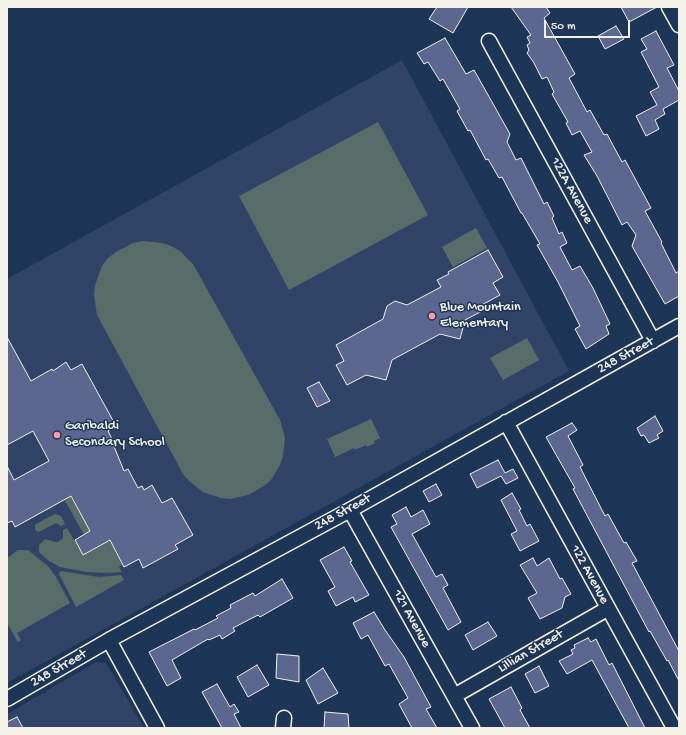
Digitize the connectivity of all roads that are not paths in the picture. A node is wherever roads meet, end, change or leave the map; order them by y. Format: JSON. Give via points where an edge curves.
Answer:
{"nodes":[{"id":1,"x":669,"y":7,"type":"edge"},
{"id":2,"x":679,"y":25,"type":"edge"},
{"id":3,"x":489,"y":41,"type":"dead end"},
{"id":4,"x":679,"y":326,"type":"edge"},
{"id":5,"x":653,"y":341,"type":"junction"},
{"id":6,"x":506,"y":422,"type":"junction"},
{"id":7,"x":350,"y":510,"type":"junction"},
{"id":8,"x":607,"y":609,"type":"junction"},
{"id":9,"x":110,"y":640,"type":"junction"},
{"id":10,"x":454,"y":696,"type":"junction"},
{"id":11,"x":7,"y":699,"type":"edge"},
{"id":12,"x":157,"y":728,"type":"edge"},
{"id":13,"x":472,"y":728,"type":"edge"},
{"id":14,"x":674,"y":728,"type":"edge"}],
"edges":[{"from":1,"to":2,"type":"street"},
{"from":3,"to":5,"type":"street","name":"122A Avenue"},
{"from":4,"to":5,"type":"street","name":"248 Street"},
{"from":5,"to":6,"type":"street","name":"248 Street"},
{"from":6,"to":7,"type":"street","name":"248 Street"},
{"from":6,"to":8,"type":"street","name":"122 Avenue"},
{"from":7,"to":9,"type":"street","name":"248 Street"},
{"from":7,"to":10,"type":"street","name":"121 Avenue"},
{"from":8,"to":10,"type":"street","name":"Lillian Street"},
{"from":8,"to":14,"type":"street","name":"122 Avenue"},
{"from":9,"to":11,"type":"street","name":"248 Street"},
{"from":9,"to":12,"type":"street"},
{"from":10,"to":13,"type":"street","name":"121 Avenue"}]}
